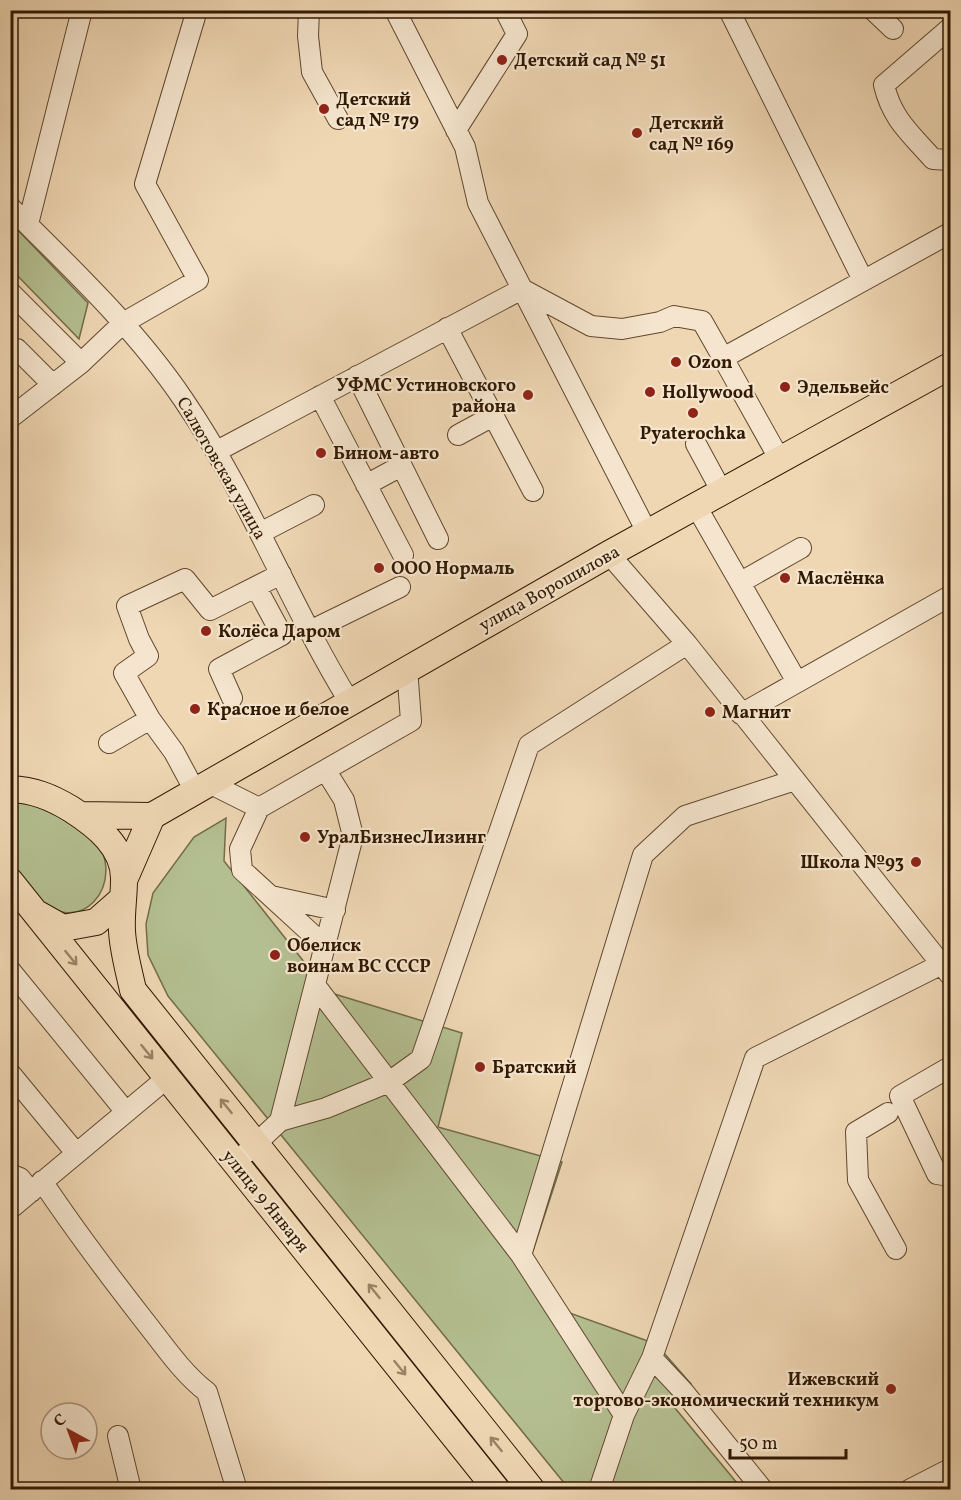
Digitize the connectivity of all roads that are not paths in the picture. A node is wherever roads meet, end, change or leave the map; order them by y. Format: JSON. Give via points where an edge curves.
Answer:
{"nodes":[{"id":1,"x":82,"y":10,"type":"edge"},
{"id":2,"x":197,"y":10,"type":"edge"},
{"id":3,"x":309,"y":10,"type":"edge"},
{"id":4,"x":395,"y":10,"type":"edge"},
{"id":5,"x":505,"y":10,"type":"edge"},
{"id":6,"x":729,"y":10,"type":"edge"},
{"id":7,"x":873,"y":10,"type":"edge"},
{"id":8,"x":951,"y":28,"type":"edge"},
{"id":9,"x":893,"y":29,"type":"dead end"},
{"id":10,"x":338,"y":119,"type":"dead end"},
{"id":11,"x":456,"y":130,"type":"junction"},
{"id":12,"x":951,"y":160,"type":"edge"},
{"id":13,"x":10,"y":207,"type":"edge"},
{"id":14,"x":28,"y":224,"type":"junction"},
{"id":15,"x":951,"y":233,"type":"edge"},
{"id":16,"x":863,"y":280,"type":"junction"},
{"id":17,"x":522,"y":290,"type":"junction"},
{"id":18,"x":10,"y":292,"type":"edge"},
{"id":19,"x":123,"y":323,"type":"junction"},
{"id":20,"x":447,"y":328,"type":"junction"},
{"id":21,"x":13,"y":349,"type":"edge"},
{"id":22,"x":723,"y":358,"type":"junction"},
{"id":23,"x":81,"y":363,"type":"junction"},
{"id":24,"x":951,"y":366,"type":"edge"},
{"id":25,"x":357,"y":376,"type":"junction"},
{"id":26,"x":52,"y":385,"type":"junction"},
{"id":27,"x":320,"y":396,"type":"junction"},
{"id":28,"x":493,"y":416,"type":"junction"},
{"id":29,"x":10,"y":418,"type":"edge"},
{"id":30,"x":458,"y":435,"type":"dead end"},
{"id":31,"x":696,"y":444,"type":"dead end"},
{"id":32,"x":217,"y":451,"type":"junction"},
{"id":33,"x":780,"y":460,"type":"junction"},
{"id":34,"x":401,"y":466,"type":"junction"},
{"id":35,"x":366,"y":485,"type":"junction"},
{"id":36,"x":533,"y":491,"type":"dead end"},
{"id":37,"x":722,"y":492,"type":"junction"},
{"id":38,"x":314,"y":505,"type":"dead end"},
{"id":39,"x":696,"y":506,"type":"junction"},
{"id":40,"x":260,"y":532,"type":"junction"},
{"id":41,"x":648,"y":534,"type":"junction"},
{"id":42,"x":438,"y":539,"type":"dead end"},
{"id":43,"x":801,"y":548,"type":"dead end"},
{"id":44,"x":609,"y":554,"type":"junction"},
{"id":45,"x":403,"y":555,"type":"dead end"},
{"id":46,"x":281,"y":574,"type":"junction"},
{"id":47,"x":741,"y":582,"type":"junction"},
{"id":48,"x":256,"y":587,"type":"junction"},
{"id":49,"x":400,"y":587,"type":"dead end"},
{"id":50,"x":951,"y":596,"type":"edge"},
{"id":51,"x":310,"y":631,"type":"junction"},
{"id":52,"x":687,"y":644,"type":"junction"},
{"id":53,"x":407,"y":668,"type":"junction"},
{"id":54,"x":797,"y":682,"type":"junction"},
{"id":55,"x":232,"y":698,"type":"dead end"},
{"id":56,"x":349,"y":701,"type":"junction"},
{"id":57,"x":741,"y":714,"type":"junction"},
{"id":58,"x":150,"y":719,"type":"junction"},
{"id":59,"x":109,"y":743,"type":"dead end"},
{"id":60,"x":326,"y":771,"type":"junction"},
{"id":61,"x":10,"y":773,"type":"edge"},
{"id":62,"x":795,"y":780,"type":"junction"},
{"id":63,"x":202,"y":787,"type":"junction"},
{"id":64,"x":10,"y":789,"type":"edge"},
{"id":65,"x":52,"y":798,"type":"junction"},
{"id":66,"x":260,"y":808,"type":"junction"},
{"id":67,"x":80,"y":815,"type":"junction"},
{"id":68,"x":152,"y":816,"type":"junction"},
{"id":69,"x":10,"y":881,"type":"edge"},
{"id":70,"x":123,"y":889,"type":"junction"},
{"id":71,"x":269,"y":895,"type":"junction"},
{"id":72,"x":335,"y":910,"type":"junction"},
{"id":73,"x":34,"y":912,"type":"junction"},
{"id":74,"x":325,"y":946,"type":"junction"},
{"id":75,"x":10,"y":970,"type":"edge"},
{"id":76,"x":946,"y":970,"type":"edge"},
{"id":77,"x":315,"y":985,"type":"junction"},
{"id":78,"x":951,"y":1067,"type":"edge"},
{"id":79,"x":10,"y":1073,"type":"edge"},
{"id":80,"x":167,"y":1078,"type":"junction"},
{"id":81,"x":389,"y":1082,"type":"junction"},
{"id":82,"x":126,"y":1112,"type":"junction"},
{"id":83,"x":888,"y":1113,"type":"dead end"},
{"id":84,"x":280,"y":1121,"type":"junction"},
{"id":85,"x":256,"y":1144,"type":"junction"},
{"id":86,"x":76,"y":1153,"type":"junction"},
{"id":87,"x":235,"y":1162,"type":"junction"},
{"id":88,"x":10,"y":1174,"type":"edge"},
{"id":89,"x":951,"y":1176,"type":"edge"},
{"id":90,"x":36,"y":1187,"type":"junction"},
{"id":91,"x":10,"y":1209,"type":"edge"},
{"id":92,"x":896,"y":1249,"type":"dead end"},
{"id":93,"x":521,"y":1256,"type":"junction"},
{"id":94,"x":651,"y":1358,"type":"junction"},
{"id":95,"x":624,"y":1415,"type":"junction"},
{"id":96,"x":118,"y":1436,"type":"dead end"},
{"id":97,"x":951,"y":1469,"type":"edge"},
{"id":98,"x":131,"y":1490,"type":"edge"},
{"id":99,"x":237,"y":1490,"type":"edge"},
{"id":100,"x":497,"y":1490,"type":"edge"},
{"id":101,"x":532,"y":1490,"type":"edge"},
{"id":102,"x":599,"y":1490,"type":"edge"},
{"id":103,"x":763,"y":1490,"type":"edge"},
{"id":104,"x":909,"y":1490,"type":"edge"}],
"edges":[{"from":1,"to":14,"type":"street"},
{"from":2,"to":19,"type":"street","via":[[145,184],[198,280]]},
{"from":3,"to":10,"type":"street","via":[[312,72]]},
{"from":4,"to":11,"type":"street"},
{"from":5,"to":11,"type":"street","via":[[517,34]]},
{"from":6,"to":16,"type":"street"},
{"from":7,"to":9,"type":"street"},
{"from":8,"to":12,"type":"street","via":[[884,85],[889,107],[933,159]]},
{"from":11,"to":17,"type":"street","via":[[465,147],[478,202]]},
{"from":13,"to":14,"type":"street","name":"Салютовская улица"},
{"from":14,"to":19,"type":"street","name":"Салютовская улица"},
{"from":15,"to":16,"type":"street"},
{"from":16,"to":22,"type":"street"},
{"from":17,"to":20,"type":"street"},
{"from":17,"to":22,"type":"street","via":[[591,326],[622,328],[674,316],[702,321]]},
{"from":17,"to":41,"type":"street"},
{"from":18,"to":23,"type":"street"},
{"from":19,"to":23,"type":"street"},
{"from":19,"to":32,"type":"street","name":"Салютовская улица","via":[[182,397]]},
{"from":20,"to":25,"type":"street"},
{"from":20,"to":28,"type":"street"},
{"from":21,"to":26,"type":"street"},
{"from":22,"to":33,"type":"street"},
{"from":23,"to":26,"type":"street"},
{"from":24,"to":33,"type":"main road","name":"улица Ворошилова"},
{"from":25,"to":27,"type":"street"},
{"from":25,"to":34,"type":"street"},
{"from":26,"to":29,"type":"street"},
{"from":27,"to":32,"type":"street"},
{"from":27,"to":35,"type":"street"},
{"from":28,"to":30,"type":"street"},
{"from":28,"to":36,"type":"street"},
{"from":31,"to":37,"type":"street"},
{"from":32,"to":40,"type":"street","name":"Салютовская улица"},
{"from":33,"to":37,"type":"main road","name":"улица Ворошилова"},
{"from":34,"to":35,"type":"street"},
{"from":34,"to":42,"type":"street"},
{"from":35,"to":45,"type":"street"},
{"from":37,"to":39,"type":"main road","name":"улица Ворошилова"},
{"from":38,"to":40,"type":"street"},
{"from":39,"to":41,"type":"main road","name":"улица Ворошилова"},
{"from":39,"to":47,"type":"street"},
{"from":40,"to":46,"type":"street","name":"Салютовская улица"},
{"from":41,"to":44,"type":"main road","name":"улица Ворошилова"},
{"from":43,"to":47,"type":"street"},
{"from":44,"to":52,"type":"street"},
{"from":44,"to":53,"type":"main road","name":"улица Ворошилова"},
{"from":46,"to":48,"type":"street"},
{"from":46,"to":51,"type":"street","name":"Салютовская улица"},
{"from":47,"to":54,"type":"street"},
{"from":48,"to":55,"type":"street","via":[[282,635],[219,669]]},
{"from":48,"to":58,"type":"street","via":[[210,610],[185,579],[127,606],[148,656],[124,673]]},
{"from":49,"to":51,"type":"street"},
{"from":50,"to":54,"type":"street"},
{"from":51,"to":56,"type":"street","name":"Салютовская улица"},
{"from":52,"to":57,"type":"street"},
{"from":52,"to":81,"type":"street","via":[[529,745],[421,1059]]},
{"from":53,"to":56,"type":"main road","name":"улица Ворошилова"},
{"from":53,"to":60,"type":"street","via":[[411,721]]},
{"from":54,"to":57,"type":"street"},
{"from":56,"to":63,"type":"main road","name":"улица Ворошилова"},
{"from":57,"to":62,"type":"street"},
{"from":58,"to":59,"type":"street"},
{"from":58,"to":63,"type":"street"},
{"from":60,"to":66,"type":"street"},
{"from":60,"to":72,"type":"street","via":[[344,800],[353,836]]},
{"from":61,"to":65,"type":"main road"},
{"from":62,"to":76,"type":"street"},
{"from":62,"to":93,"type":"street","via":[[685,816],[643,855]]},
{"from":63,"to":66,"type":"street"},
{"from":63,"to":68,"type":"main road","name":"улица Ворошилова"},
{"from":64,"to":65,"type":"main road"},
{"from":65,"to":67,"type":"main road"},
{"from":66,"to":71,"type":"street","via":[[240,849],[242,870]]},
{"from":67,"to":68,"type":"main road"},
{"from":67,"to":70,"type":"main road","via":[[106,834],[118,854]]},
{"from":68,"to":70,"type":"main road"},
{"from":69,"to":73,"type":"main road","name":"улица 9 Января"},
{"from":70,"to":73,"type":"main road","via":[[96,922],[63,928]]},
{"from":85,"to":70,"type":"main road","name":"улица 9 Января","one_way":true,"via":[[133,990],[122,934]]},
{"from":71,"to":72,"type":"street"},
{"from":71,"to":74,"type":"street"},
{"from":72,"to":74,"type":"street"},
{"from":73,"to":80,"type":"main road","name":"улица 9 Января","one_way":true},
{"from":74,"to":77,"type":"street"},
{"from":75,"to":82,"type":"street"},
{"from":76,"to":94,"type":"street","via":[[755,1058]]},
{"from":77,"to":81,"type":"street"},
{"from":77,"to":84,"type":"street"},
{"from":78,"to":89,"type":"street","via":[[900,1096],[937,1174]]},
{"from":79,"to":86,"type":"street"},
{"from":80,"to":82,"type":"street"},
{"from":80,"to":87,"type":"main road","name":"улица 9 Января"},
{"from":81,"to":84,"type":"street","via":[[326,1108]]},
{"from":81,"to":93,"type":"street"},
{"from":82,"to":86,"type":"street"},
{"from":83,"to":92,"type":"street","via":[[856,1132],[858,1180]]},
{"from":84,"to":85,"type":"street"},
{"from":85,"to":87,"type":"street"},
{"from":101,"to":85,"type":"main road","name":"улица 9 Января","one_way":true},
{"from":86,"to":90,"type":"street"},
{"from":87,"to":100,"type":"main road","name":"улица 9 Января","one_way":true},
{"from":88,"to":90,"type":"street"},
{"from":90,"to":91,"type":"street"},
{"from":90,"to":99,"type":"street","via":[[196,1384],[207,1392]]},
{"from":93,"to":95,"type":"street"},
{"from":94,"to":95,"type":"street"},
{"from":94,"to":103,"type":"street","via":[[683,1391]]},
{"from":95,"to":102,"type":"street"},
{"from":96,"to":98,"type":"street"},
{"from":97,"to":104,"type":"street"}]}
